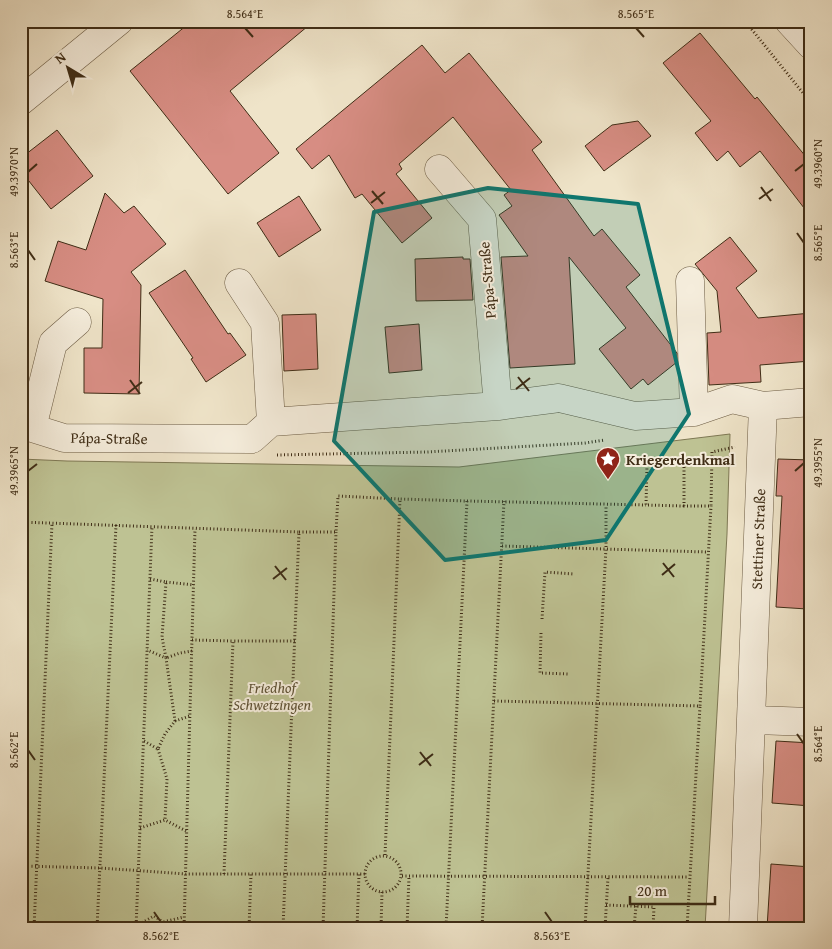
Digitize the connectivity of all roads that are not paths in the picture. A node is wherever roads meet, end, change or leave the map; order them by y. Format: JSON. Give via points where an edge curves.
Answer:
{"nodes":[{"id":1,"x":119,"y":21,"type":"edge"},
{"id":2,"x":789,"y":21,"type":"edge"},
{"id":3,"x":811,"y":45,"type":"edge"},
{"id":4,"x":21,"y":100,"type":"edge"},
{"id":5,"x":439,"y":169,"type":"dead end"},
{"id":6,"x":690,"y":281,"type":"dead end"},
{"id":7,"x":239,"y":283,"type":"dead end"},
{"id":8,"x":76,"y":322,"type":"dead end"},
{"id":9,"x":811,"y":402,"type":"edge"},
{"id":10,"x":498,"y":406,"type":"junction"},
{"id":11,"x":763,"y":406,"type":"junction"},
{"id":12,"x":694,"y":412,"type":"junction"},
{"id":13,"x":270,"y":422,"type":"junction"},
{"id":14,"x":26,"y":425,"type":"edge"},
{"id":15,"x":751,"y":720,"type":"junction"},
{"id":16,"x":811,"y":722,"type":"edge"},
{"id":17,"x":743,"y":928,"type":"edge"}],
"edges":[{"from":1,"to":4,"type":"street"},
{"from":2,"to":3,"type":"street"},
{"from":5,"to":10,"type":"street","name":"Pápa-Straße","via":[[482,219]]},
{"from":6,"to":12,"type":"street"},
{"from":7,"to":13,"type":"street","via":[[265,323]]},
{"from":8,"to":14,"type":"street","name":"Pápa-Straße","via":[[53,343]]},
{"from":9,"to":11,"type":"street"},
{"from":10,"to":12,"type":"street","via":[[559,398],[635,416]]},
{"from":10,"to":13,"type":"street"},
{"from":11,"to":12,"type":"street","via":[[732,399]]},
{"from":11,"to":15,"type":"street","name":"Stettiner Straße"},
{"from":13,"to":14,"type":"street","name":"Pápa-Straße","via":[[252,439],[64,438]]},
{"from":15,"to":16,"type":"street"},
{"from":15,"to":17,"type":"street","name":"Stettiner Straße"}]}
